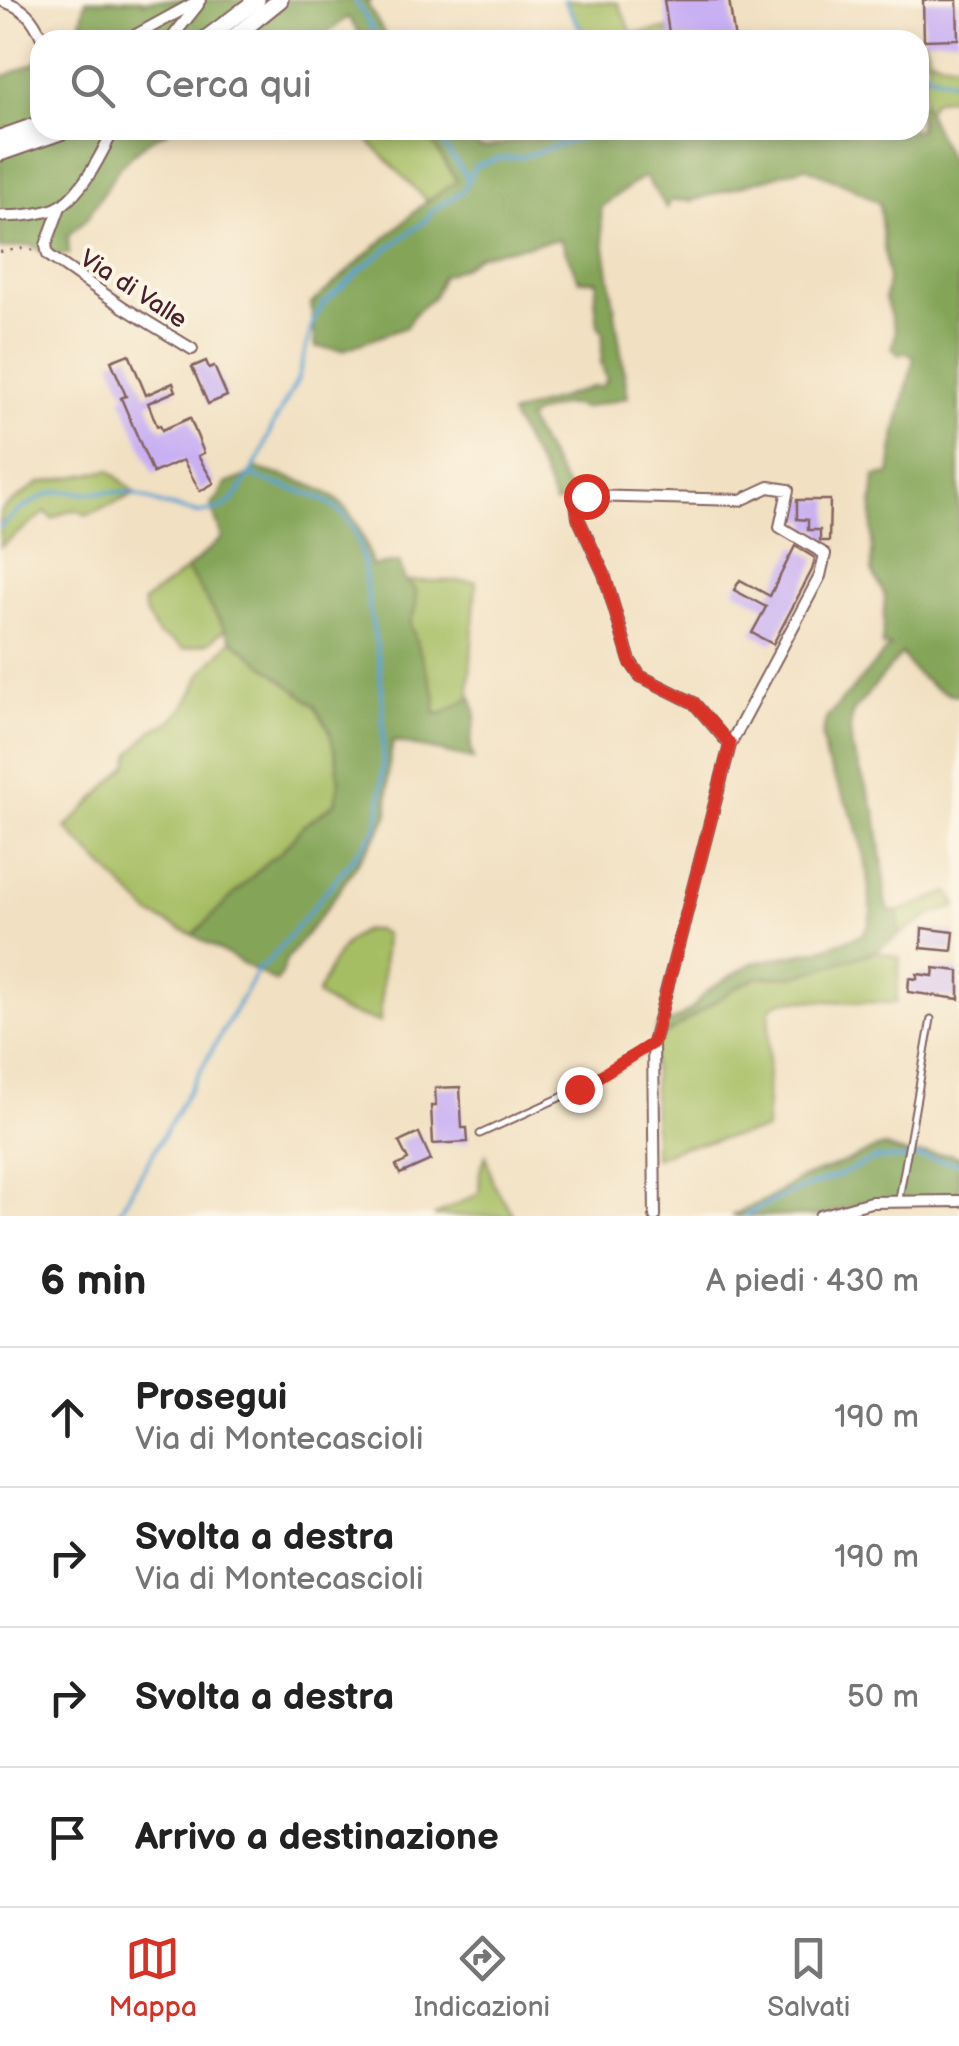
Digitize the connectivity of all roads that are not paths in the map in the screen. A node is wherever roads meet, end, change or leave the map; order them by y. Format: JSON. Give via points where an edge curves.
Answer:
{"nodes":[{"id":1,"x":0,"y":0,"type":"edge"},
{"id":2,"x":201,"y":0,"type":"edge"},
{"id":3,"x":257,"y":0,"type":"edge"},
{"id":4,"x":280,"y":0,"type":"edge"},
{"id":5,"x":38,"y":30,"type":"edge"},
{"id":6,"x":146,"y":30,"type":"edge"},
{"id":7,"x":178,"y":30,"type":"edge"},
{"id":8,"x":217,"y":30,"type":"edge"},
{"id":9,"x":242,"y":30,"type":"edge"},
{"id":10,"x":30,"y":128,"type":"edge"},
{"id":11,"x":0,"y":138,"type":"edge"},
{"id":12,"x":37,"y":140,"type":"edge"},
{"id":13,"x":108,"y":140,"type":"edge"},
{"id":14,"x":0,"y":153,"type":"edge"},
{"id":15,"x":60,"y":207,"type":"junction"},
{"id":16,"x":0,"y":216,"type":"edge"},
{"id":17,"x":192,"y":349,"type":"dead end"},
{"id":18,"x":730,"y":744,"type":"junction"},
{"id":19,"x":931,"y":1019,"type":"dead end"},
{"id":20,"x":653,"y":1043,"type":"junction"},
{"id":21,"x":480,"y":1134,"type":"dead end"},
{"id":22,"x":959,"y":1201,"type":"edge"},
{"id":23,"x":899,"y":1202,"type":"junction"},
{"id":24,"x":655,"y":1216,"type":"edge"},
{"id":25,"x":820,"y":1216,"type":"edge"}],
"edges":[{"from":1,"to":5,"type":"street","via":[[20,6]]},
{"from":2,"to":6,"type":"street"},
{"from":2,"to":7,"type":"street"},
{"from":3,"to":8,"type":"highway"},
{"from":4,"to":9,"type":"highway"},
{"from":10,"to":11,"type":"highway"},
{"from":12,"to":14,"type":"highway"},
{"from":13,"to":15,"type":"street","name":"Via di Valle"},
{"from":15,"to":16,"type":"street"},
{"from":15,"to":17,"type":"street","name":"Via di Valle","via":[[48,256]]},
{"from":18,"to":18,"type":"street","via":[[826,554],[780,528],[788,490],[769,487],[741,500],[586,496],[576,502],[630,662],[640,676],[694,703]]},
{"from":18,"to":20,"type":"street"},
{"from":19,"to":23,"type":"lane"},
{"from":20,"to":21,"type":"lane","via":[[579,1089]]},
{"from":20,"to":24,"type":"street"},
{"from":22,"to":23,"type":"street"},
{"from":23,"to":25,"type":"street"}]}
